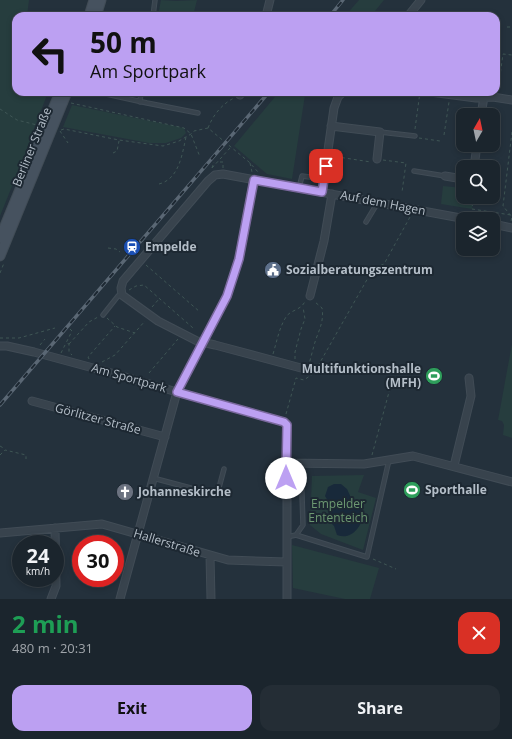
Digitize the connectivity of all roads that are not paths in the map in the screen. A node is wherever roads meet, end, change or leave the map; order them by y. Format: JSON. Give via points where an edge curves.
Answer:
{"nodes":[{"id":1,"x":94,"y":0,"type":"edge"},
{"id":2,"x":101,"y":0,"type":"edge"},
{"id":3,"x":155,"y":0,"type":"edge"},
{"id":4,"x":270,"y":0,"type":"edge"},
{"id":5,"x":421,"y":0,"type":"edge"},
{"id":6,"x":90,"y":12,"type":"edge"},
{"id":7,"x":97,"y":12,"type":"edge"},
{"id":8,"x":154,"y":12,"type":"edge"},
{"id":9,"x":267,"y":12,"type":"edge"},
{"id":10,"x":411,"y":12,"type":"edge"},
{"id":11,"x":59,"y":96,"type":"edge"},
{"id":12,"x":65,"y":96,"type":"edge"},
{"id":13,"x":114,"y":96,"type":"edge"},
{"id":14,"x":141,"y":96,"type":"edge"},
{"id":15,"x":340,"y":96,"type":"edge"},
{"id":16,"x":468,"y":96,"type":"edge"},
{"id":17,"x":484,"y":98,"type":"junction"},
{"id":18,"x":512,"y":100,"type":"edge"},
{"id":19,"x":140,"y":102,"type":"junction"},
{"id":20,"x":482,"y":108,"type":"edge"},
{"id":21,"x":198,"y":113,"type":"dead end"},
{"id":22,"x":331,"y":126,"type":"junction"},
{"id":23,"x":53,"y":129,"type":"junction"},
{"id":24,"x":380,"y":132,"type":"junction"},
{"id":25,"x":415,"y":136,"type":"road end"},
{"id":26,"x":377,"y":159,"type":"road end"},
{"id":27,"x":414,"y":171,"type":"dead end"},
{"id":28,"x":445,"y":176,"type":"joint"},
{"id":29,"x":456,"y":178,"type":"edge"},
{"id":30,"x":324,"y":179,"type":"junction"},
{"id":31,"x":254,"y":180,"type":"junction"},
{"id":32,"x":299,"y":188,"type":"junction"},
{"id":33,"x":322,"y":192,"type":"junction"},
{"id":34,"x":332,"y":194,"type":"junction"},
{"id":35,"x":378,"y":202,"type":"junction"},
{"id":36,"x":456,"y":217,"type":"edge"},
{"id":37,"x":366,"y":222,"type":"dead end"},
{"id":38,"x":500,"y":226,"type":"edge"},
{"id":39,"x":511,"y":228,"type":"edge"},
{"id":40,"x":0,"y":238,"type":"edge"},
{"id":41,"x":0,"y":256,"type":"edge"},
{"id":42,"x":122,"y":295,"type":"junction"},
{"id":43,"x":311,"y":299,"type":"road end"},
{"id":44,"x":102,"y":315,"type":"road end"},
{"id":45,"x":203,"y":342,"type":"junction"},
{"id":46,"x":0,"y":346,"type":"edge"},
{"id":47,"x":301,"y":368,"type":"road end"},
{"id":48,"x":469,"y":378,"type":"dead end"},
{"id":49,"x":177,"y":392,"type":"junction"},
{"id":50,"x":32,"y":401,"type":"dead end"},
{"id":51,"x":165,"y":437,"type":"junction"},
{"id":52,"x":389,"y":459,"type":"junction"},
{"id":53,"x":286,"y":463,"type":"junction"},
{"id":54,"x":301,"y":464,"type":"junction"},
{"id":55,"x":454,"y":466,"type":"junction"},
{"id":56,"x":224,"y":469,"type":"dead end"},
{"id":57,"x":153,"y":478,"type":"junction"},
{"id":58,"x":512,"y":482,"type":"edge"},
{"id":59,"x":55,"y":528,"type":"junction"},
{"id":60,"x":0,"y":533,"type":"edge"},
{"id":61,"x":138,"y":534,"type":"junction"},
{"id":62,"x":296,"y":535,"type":"junction"},
{"id":63,"x":287,"y":537,"type":"junction"},
{"id":64,"x":210,"y":556,"type":"junction"},
{"id":65,"x":287,"y":562,"type":"junction"},
{"id":66,"x":50,"y":599,"type":"edge"},
{"id":67,"x":120,"y":599,"type":"edge"},
{"id":68,"x":211,"y":599,"type":"edge"},
{"id":69,"x":287,"y":599,"type":"edge"}],
"edges":[{"from":1,"to":6,"type":"street"},
{"from":2,"to":7,"type":"street"},
{"from":3,"to":8,"type":"lane"},
{"from":4,"to":9,"type":"street"},
{"from":5,"to":10,"type":"street"},
{"from":11,"to":23,"type":"street","name":"Berliner Straße"},
{"from":12,"to":23,"type":"street","name":"Berliner Straße"},
{"from":13,"to":19,"type":"lane"},
{"from":14,"to":19,"type":"lane"},
{"from":15,"to":22,"type":"street"},
{"from":16,"to":17,"type":"street"},
{"from":17,"to":18,"type":"street"},
{"from":17,"to":20,"type":"street"},
{"from":19,"to":21,"type":"lane"},
{"from":22,"to":24,"type":"street"},
{"from":22,"to":30,"type":"street"},
{"from":23,"to":40,"type":"street","name":"Berliner Straße"},
{"from":23,"to":41,"type":"street","name":"Berliner Straße"},
{"from":24,"to":25,"type":"lane"},
{"from":24,"to":26,"type":"street"},
{"from":27,"to":28,"type":"lane"},
{"from":28,"to":29,"type":"street"},
{"from":30,"to":32,"type":"lane","via":[[302,176]]},
{"from":30,"to":33,"type":"street"},
{"from":31,"to":32,"type":"street","name":"Auf dem Hagen"},
{"from":31,"to":42,"type":"street","name":"Auf dem Hagen","via":[[223,174],[208,181],[123,281]]},
{"from":31,"to":45,"type":"street","via":[[239,259],[227,296]]},
{"from":32,"to":33,"type":"street","name":"Auf dem Hagen"},
{"from":33,"to":34,"type":"street","name":"Auf dem Hagen"},
{"from":34,"to":35,"type":"street","name":"Auf dem Hagen"},
{"from":34,"to":43,"type":"street"},
{"from":35,"to":36,"type":"street","name":"Auf dem Hagen"},
{"from":35,"to":37,"type":"lane"},
{"from":38,"to":39,"type":"street"},
{"from":42,"to":44,"type":"lane","via":[[118,296]]},
{"from":42,"to":45,"type":"street","via":[[184,335]]},
{"from":45,"to":47,"type":"street"},
{"from":45,"to":49,"type":"street"},
{"from":46,"to":49,"type":"street","name":"Am Sportpark","via":[[34,352]]},
{"from":48,"to":55,"type":"street","via":[[471,396]]},
{"from":49,"to":51,"type":"street"},
{"from":49,"to":53,"type":"street","name":"Am Sportpark","via":[[284,422],[287,425]]},
{"from":50,"to":51,"type":"street","name":"Görlitzer Straße"},
{"from":51,"to":57,"type":"street"},
{"from":52,"to":54,"type":"street","via":[[370,463]]},
{"from":52,"to":55,"type":"street","via":[[413,456]]},
{"from":52,"to":62,"type":"lane","via":[[367,557]]},
{"from":53,"to":54,"type":"street"},
{"from":53,"to":63,"type":"street"},
{"from":54,"to":62,"type":"lane","via":[[303,525]]},
{"from":55,"to":58,"type":"street"},
{"from":56,"to":57,"type":"lane","via":[[217,495]]},
{"from":57,"to":61,"type":"street"},
{"from":59,"to":60,"type":"street","name":"Hallerstraße"},
{"from":59,"to":61,"type":"street","name":"Hallerstraße","via":[[102,524]]},
{"from":59,"to":66,"type":"street","via":[[56,586]]},
{"from":61,"to":64,"type":"street","name":"Hallerstraße"},
{"from":61,"to":67,"type":"street"},
{"from":62,"to":63,"type":"lane"},
{"from":63,"to":65,"type":"street"},
{"from":64,"to":65,"type":"street","name":"Hallerstraße","via":[[228,560]]},
{"from":64,"to":68,"type":"street"},
{"from":65,"to":69,"type":"street"}]}
